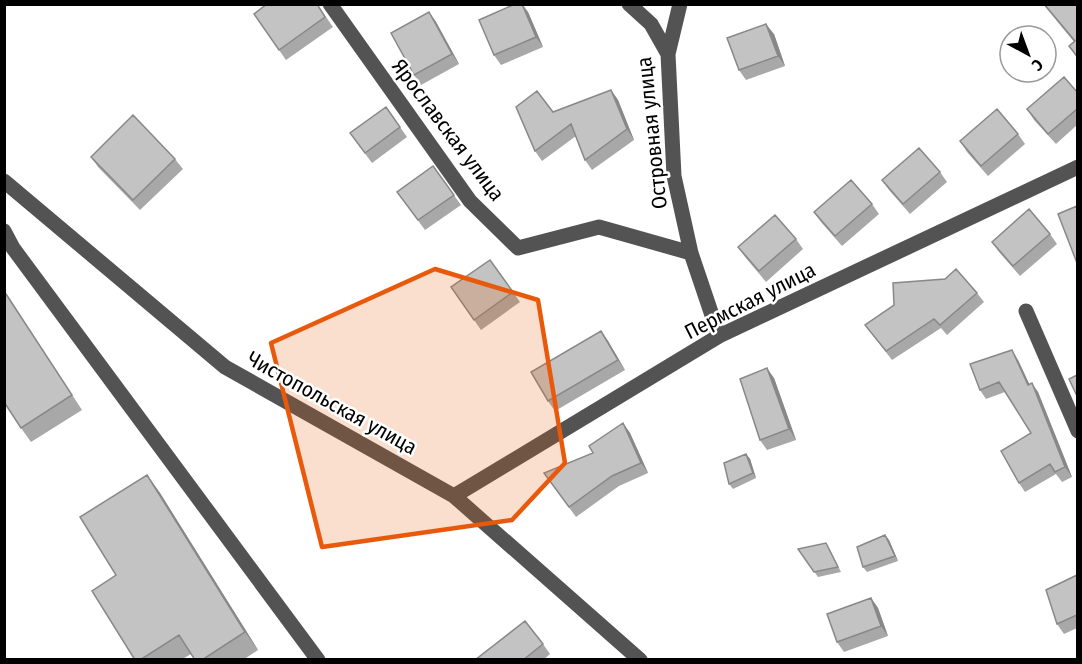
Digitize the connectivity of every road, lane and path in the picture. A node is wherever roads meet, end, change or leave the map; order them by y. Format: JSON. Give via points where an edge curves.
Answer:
{"nodes":[{"id":1,"x":330,"y":4,"type":"edge"},
{"id":2,"x":629,"y":4,"type":"edge"},
{"id":3,"x":680,"y":4,"type":"edge"},
{"id":4,"x":668,"y":54,"type":"junction"},
{"id":5,"x":1077,"y":167,"type":"edge"},
{"id":6,"x":4,"y":181,"type":"edge"},
{"id":7,"x":4,"y":231,"type":"edge"},
{"id":8,"x":691,"y":253,"type":"junction"},
{"id":9,"x":1026,"y":312,"type":"dead end"},
{"id":10,"x":719,"y":336,"type":"junction"},
{"id":11,"x":1077,"y":431,"type":"edge"},
{"id":12,"x":454,"y":496,"type":"junction"},
{"id":13,"x":318,"y":660,"type":"edge"},
{"id":14,"x":640,"y":660,"type":"edge"}],
"edges":[{"from":1,"to":8,"type":"street","name":"Ярославская улица","via":[[470,201],[518,248],[599,226]]},
{"from":2,"to":4,"type":"street","name":"Островная улица","via":[[651,24]]},
{"from":3,"to":4,"type":"street"},
{"from":4,"to":8,"type":"street","name":"Островная улица","via":[[674,176]]},
{"from":5,"to":10,"type":"street","name":"Пермская улица"},
{"from":6,"to":12,"type":"street","name":"Чистопольская улица","via":[[225,367]]},
{"from":7,"to":13,"type":"street"},
{"from":8,"to":10,"type":"street","name":"Островная улица"},
{"from":9,"to":11,"type":"street"},
{"from":10,"to":12,"type":"street","name":"Пермская улица"},
{"from":12,"to":14,"type":"street","name":"Чистопольская улица"}]}
